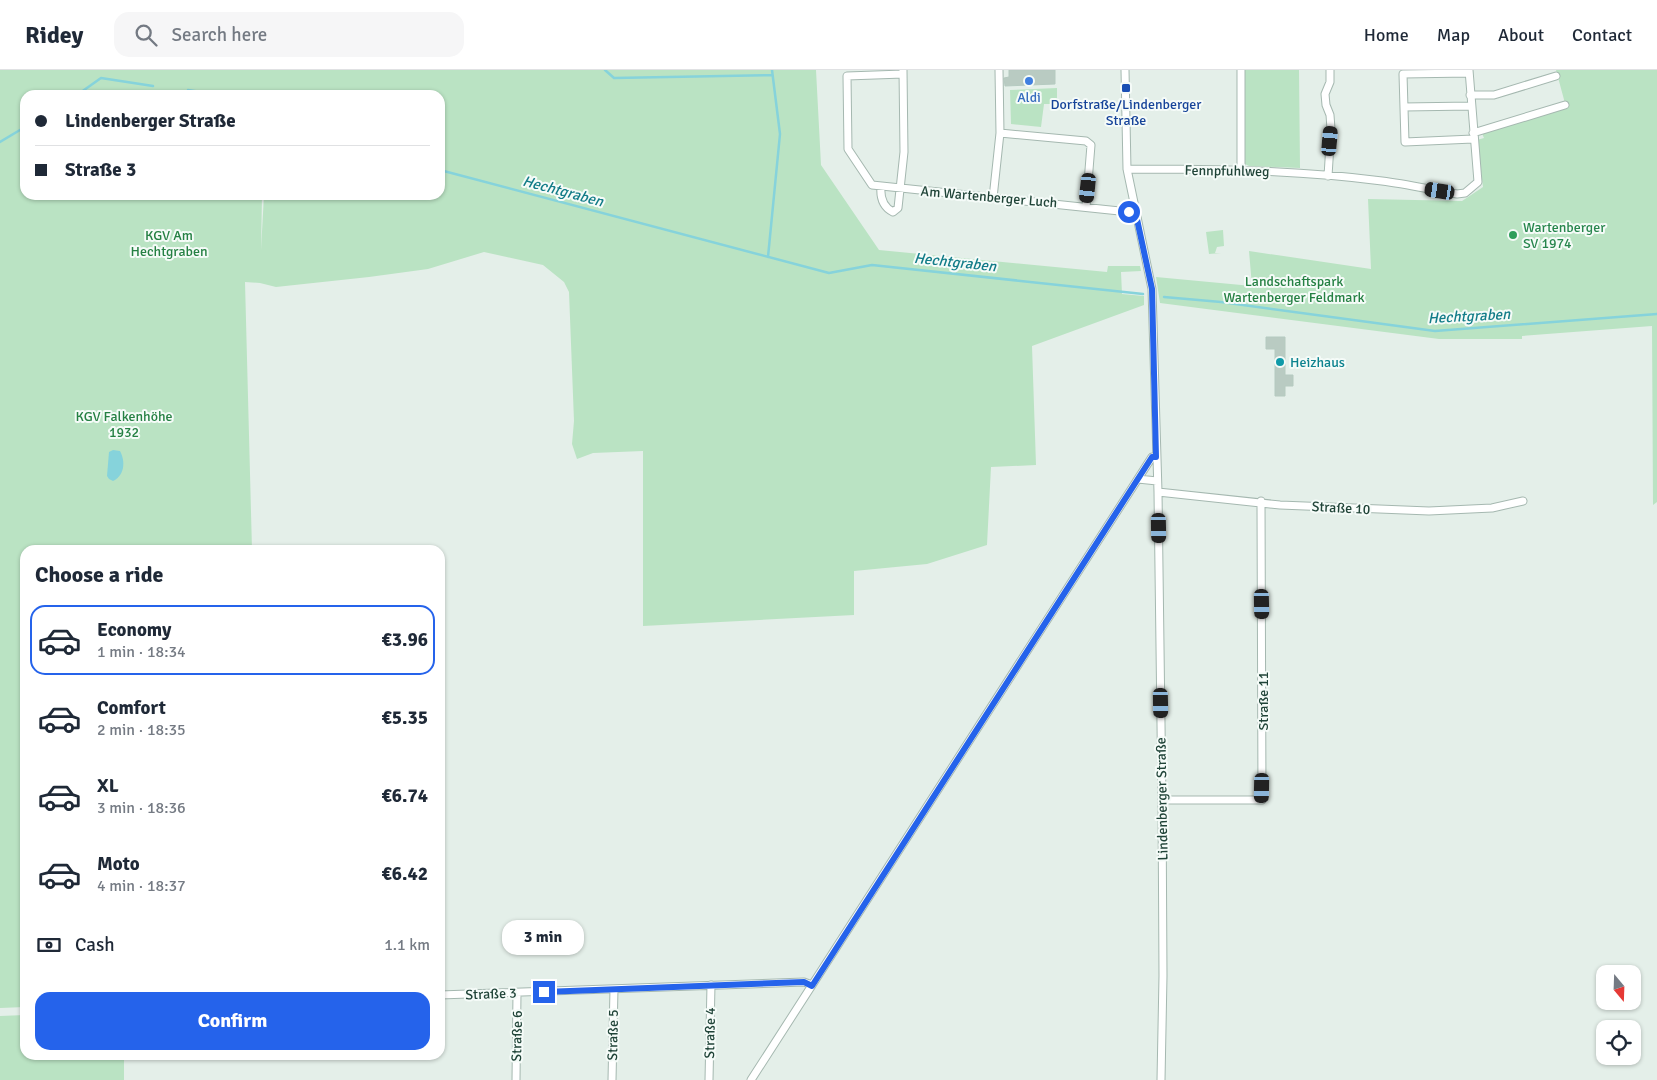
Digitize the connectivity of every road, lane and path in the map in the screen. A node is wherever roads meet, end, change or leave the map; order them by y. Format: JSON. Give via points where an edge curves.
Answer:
{"nodes":[{"id":1,"x":999,"y":70,"type":"edge"},
{"id":2,"x":1125,"y":70,"type":"edge"},
{"id":3,"x":1241,"y":70,"type":"edge"},
{"id":4,"x":1330,"y":70,"type":"edge"},
{"id":5,"x":903,"y":72,"type":"edge"},
{"id":6,"x":1469,"y":72,"type":"edge"},
{"id":7,"x":1556,"y":76,"type":"dead end"},
{"id":8,"x":1470,"y":95,"type":"junction"},
{"id":9,"x":1565,"y":105,"type":"dead end"},
{"id":10,"x":1471,"y":106,"type":"junction"},
{"id":11,"x":1404,"y":108,"type":"junction"},
{"id":12,"x":1000,"y":133,"type":"junction"},
{"id":13,"x":1473,"y":136,"type":"junction"},
{"id":14,"x":1127,"y":169,"type":"junction"},
{"id":15,"x":1241,"y":171,"type":"junction"},
{"id":16,"x":1328,"y":176,"type":"junction"},
{"id":17,"x":881,"y":186,"type":"junction"},
{"id":18,"x":900,"y":189,"type":"junction"},
{"id":19,"x":993,"y":198,"type":"junction"},
{"id":20,"x":1086,"y":207,"type":"junction"},
{"id":21,"x":1135,"y":210,"type":"junction"},
{"id":22,"x":1156,"y":457,"type":"junction"},
{"id":23,"x":1138,"y":479,"type":"junction"},
{"id":24,"x":1158,"y":482,"type":"junction"},
{"id":25,"x":1158,"y":492,"type":"junction"},
{"id":26,"x":1261,"y":501,"type":"junction"},
{"id":27,"x":1523,"y":501,"type":"dead end"},
{"id":28,"x":1162,"y":800,"type":"junction"},
{"id":29,"x":710,"y":986,"type":"junction"},
{"id":30,"x":812,"y":986,"type":"junction"},
{"id":31,"x":614,"y":989,"type":"junction"},
{"id":32,"x":517,"y":993,"type":"junction"},
{"id":33,"x":445,"y":996,"type":"edge"},
{"id":34,"x":516,"y":1080,"type":"edge"},
{"id":35,"x":612,"y":1080,"type":"edge"},
{"id":36,"x":708,"y":1080,"type":"edge"},
{"id":37,"x":751,"y":1080,"type":"edge"},
{"id":38,"x":1161,"y":1080,"type":"edge"}],
"edges":[{"from":1,"to":12,"type":"street"},
{"from":2,"to":14,"type":"street","name":"Lindenberger Straße"},
{"from":3,"to":15,"type":"street"},
{"from":4,"to":16,"type":"street","via":[[1325,94],[1331,129]]},
{"from":5,"to":17,"type":"street","via":[[850,75],[846,79],[848,148],[872,185]]},
{"from":5,"to":18,"type":"street","via":[[904,152]]},
{"from":6,"to":8,"type":"street","name":"Fennpfuhlweg"},
{"from":6,"to":11,"type":"street","name":"Fennpfuhlweg","via":[[1403,74]]},
{"from":7,"to":8,"type":"street","via":[[1494,95]]},
{"from":8,"to":10,"type":"street","name":"Fennpfuhlweg"},
{"from":9,"to":13,"type":"street","name":"Fennpfuhlweg"},
{"from":10,"to":11,"type":"street"},
{"from":10,"to":13,"type":"street","name":"Fennpfuhlweg"},
{"from":11,"to":13,"type":"street","name":"Fennpfuhlweg","via":[[1405,142]]},
{"from":12,"to":19,"type":"street"},
{"from":12,"to":20,"type":"street","via":[[1086,141],[1091,145]]},
{"from":13,"to":16,"type":"street","name":"Fennpfuhlweg","via":[[1478,182],[1464,193]]},
{"from":14,"to":15,"type":"street","name":"Fennpfuhlweg"},
{"from":14,"to":21,"type":"street","name":"Lindenberger Straße"},
{"from":15,"to":16,"type":"street","name":"Fennpfuhlweg"},
{"from":17,"to":18,"type":"street"},
{"from":17,"to":18,"type":"street","name":"Am Wartenberger Luch","via":[[880,196],[893,212],[898,208]]},
{"from":18,"to":19,"type":"street","name":"Am Wartenberger Luch"},
{"from":19,"to":20,"type":"street","name":"Am Wartenberger Luch"},
{"from":20,"to":21,"type":"street","name":"Am Wartenberger Luch"},
{"from":21,"to":22,"type":"street","name":"Lindenberger Straße","via":[[1152,289]]},
{"from":22,"to":23,"type":"street","via":[[1152,457]]},
{"from":22,"to":24,"type":"street","name":"Lindenberger Straße"},
{"from":23,"to":24,"type":"street"},
{"from":23,"to":30,"type":"street"},
{"from":24,"to":25,"type":"street","name":"Lindenberger Straße"},
{"from":25,"to":26,"type":"street","name":"Straße 10"},
{"from":25,"to":28,"type":"street","name":"Lindenberger Straße"},
{"from":26,"to":27,"type":"street","name":"Straße 10","via":[[1280,505],[1429,512],[1492,508]]},
{"from":26,"to":28,"type":"street","name":"Straße 11","via":[[1262,800]]},
{"from":28,"to":38,"type":"street","name":"Lindenberger Straße"},
{"from":29,"to":30,"type":"street","name":"Straße 3","via":[[804,982]]},
{"from":29,"to":31,"type":"street","name":"Straße 3"},
{"from":29,"to":36,"type":"street","name":"Straße 4"},
{"from":30,"to":37,"type":"street"},
{"from":31,"to":32,"type":"street","name":"Straße 3"},
{"from":31,"to":35,"type":"street","name":"Straße 5"},
{"from":32,"to":33,"type":"street","name":"Straße 3"},
{"from":32,"to":34,"type":"street","name":"Straße 6"}]}
